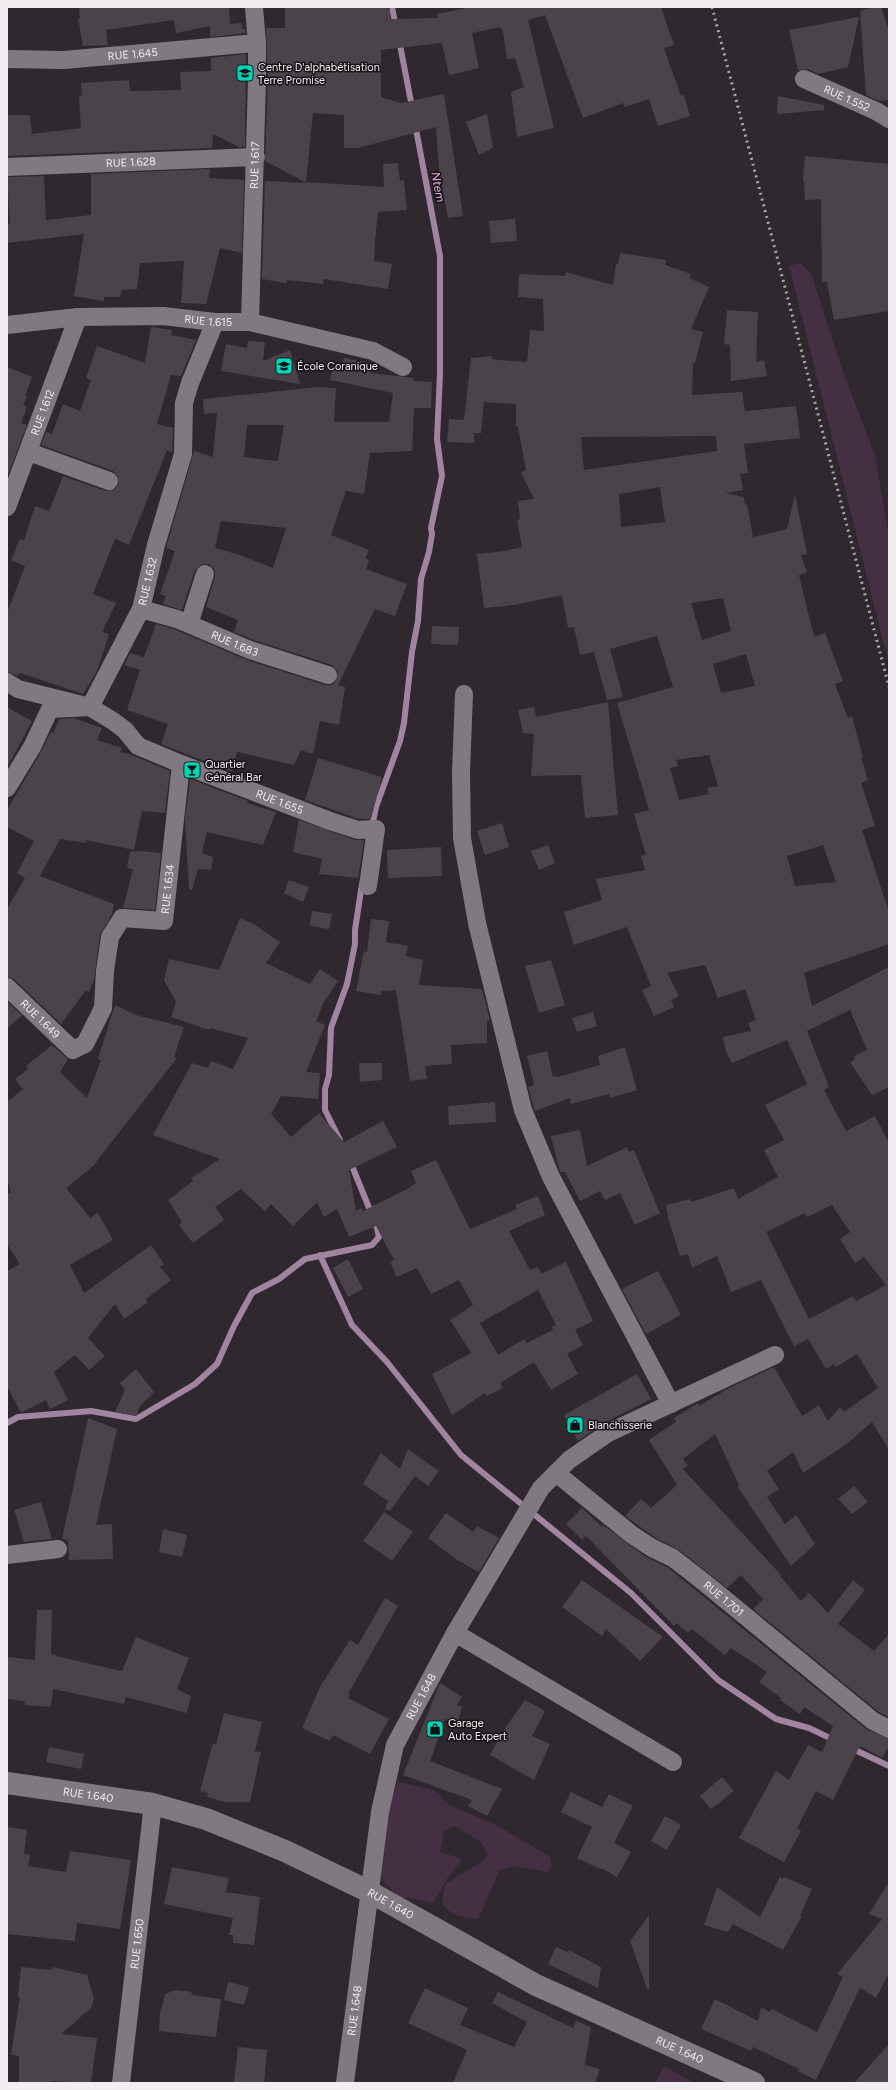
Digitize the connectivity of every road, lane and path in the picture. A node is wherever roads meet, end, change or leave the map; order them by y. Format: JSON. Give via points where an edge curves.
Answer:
{"nodes":[{"id":1,"x":254,"y":7,"type":"edge"},
{"id":2,"x":257,"y":43,"type":"junction"},
{"id":3,"x":7,"y":59,"type":"edge"},
{"id":4,"x":804,"y":79,"type":"dead end"},
{"id":5,"x":889,"y":119,"type":"edge"},
{"id":6,"x":256,"y":157,"type":"junction"},
{"id":7,"x":7,"y":167,"type":"edge"},
{"id":8,"x":78,"y":317,"type":"junction"},
{"id":9,"x":215,"y":322,"type":"junction"},
{"id":10,"x":250,"y":322,"type":"junction"},
{"id":11,"x":7,"y":325,"type":"edge"},
{"id":12,"x":403,"y":367,"type":"dead end"},
{"id":13,"x":29,"y":452,"type":"junction"},
{"id":14,"x":109,"y":481,"type":"dead end"},
{"id":15,"x":7,"y":507,"type":"edge"},
{"id":16,"x":205,"y":574,"type":"dead end"},
{"id":17,"x":141,"y":609,"type":"junction"},
{"id":18,"x":189,"y":624,"type":"junction"},
{"id":19,"x":328,"y":675,"type":"dead end"},
{"id":20,"x":7,"y":682,"type":"edge"},
{"id":21,"x":464,"y":694,"type":"dead end"},
{"id":22,"x":90,"y":708,"type":"junction"},
{"id":23,"x":181,"y":764,"type":"junction"},
{"id":24,"x":7,"y":788,"type":"edge"},
{"id":25,"x":368,"y":886,"type":"dead end"},
{"id":26,"x":7,"y":987,"type":"edge"},
{"id":27,"x":73,"y":1050,"type":"joint"},
{"id":28,"x":775,"y":1355,"type":"dead end"},
{"id":29,"x":671,"y":1404,"type":"junction"},
{"id":30,"x":556,"y":1473,"type":"junction"},
{"id":31,"x":58,"y":1550,"type":"dead end"},
{"id":32,"x":7,"y":1555,"type":"edge"},
{"id":33,"x":455,"y":1633,"type":"junction"},
{"id":34,"x":889,"y":1728,"type":"edge"},
{"id":35,"x":673,"y":1762,"type":"dead end"},
{"id":36,"x":7,"y":1783,"type":"edge"},
{"id":37,"x":153,"y":1804,"type":"junction"},
{"id":38,"x":370,"y":1892,"type":"junction"},
{"id":39,"x":121,"y":2083,"type":"edge"},
{"id":40,"x":345,"y":2083,"type":"edge"},
{"id":41,"x":754,"y":2083,"type":"edge"}],
"edges":[{"from":1,"to":2,"type":"street","name":"RUE 1.617"},
{"from":2,"to":3,"type":"street","name":"RUE 1.645","via":[[64,60]]},
{"from":2,"to":6,"type":"street","name":"RUE 1.617"},
{"from":4,"to":5,"type":"street","name":"RUE 1.552"},
{"from":6,"to":7,"type":"street","name":"RUE 1.628"},
{"from":6,"to":10,"type":"street","name":"RUE 1.617"},
{"from":8,"to":9,"type":"street","name":"RUE 1.615","via":[[163,316]]},
{"from":8,"to":11,"type":"street","name":"RUE 1.615"},
{"from":8,"to":13,"type":"street","name":"RUE 1.612"},
{"from":9,"to":10,"type":"street","name":"RUE 1.615"},
{"from":9,"to":17,"type":"street","name":"RUE 1.632","via":[[184,403],[183,454],[156,545]]},
{"from":10,"to":12,"type":"street","name":"RUE 1.615","via":[[373,351]]},
{"from":13,"to":14,"type":"street"},
{"from":13,"to":15,"type":"street","name":"RUE 1.612"},
{"from":16,"to":18,"type":"street"},
{"from":17,"to":18,"type":"street","name":"RUE 1.683"},
{"from":17,"to":22,"type":"street","name":"RUE 1.632"},
{"from":18,"to":19,"type":"street","name":"RUE 1.683","via":[[250,650]]},
{"from":20,"to":22,"type":"street","name":"RUE 1.655","via":[[18,688]]},
{"from":21,"to":29,"type":"street","via":[[460,772],[462,838],[477,923],[523,1110],[551,1176]]},
{"from":22,"to":23,"type":"street","name":"RUE 1.655","via":[[125,730],[138,746]]},
{"from":22,"to":24,"type":"street","via":[[50,709],[32,747]]},
{"from":23,"to":25,"type":"street","name":"RUE 1.655","via":[[330,821],[358,830],[376,829]]},
{"from":23,"to":27,"type":"street","name":"RUE 1.634","via":[[164,921],[122,918],[110,937],[104,972],[103,1008],[85,1044]]},
{"from":26,"to":27,"type":"street","name":"RUE 1.649"},
{"from":28,"to":29,"type":"street","name":"RUE 1.648"},
{"from":29,"to":30,"type":"street","name":"RUE 1.648","via":[[608,1433],[569,1460]]},
{"from":30,"to":33,"type":"street","name":"RUE 1.648","via":[[541,1488]]},
{"from":30,"to":34,"type":"street","name":"RUE 1.701","via":[[631,1534],[673,1558],[700,1578],[873,1721]]},
{"from":31,"to":32,"type":"street"},
{"from":33,"to":35,"type":"street"},
{"from":33,"to":38,"type":"street","name":"RUE 1.648","via":[[395,1745],[380,1812]]},
{"from":36,"to":37,"type":"street","name":"RUE 1.640"},
{"from":37,"to":38,"type":"street","name":"RUE 1.640","via":[[206,1819],[285,1851]]},
{"from":37,"to":39,"type":"street","name":"RUE 1.650"},
{"from":38,"to":40,"type":"street","name":"RUE 1.648"},
{"from":38,"to":41,"type":"street","name":"RUE 1.640","via":[[536,1985]]}]}
